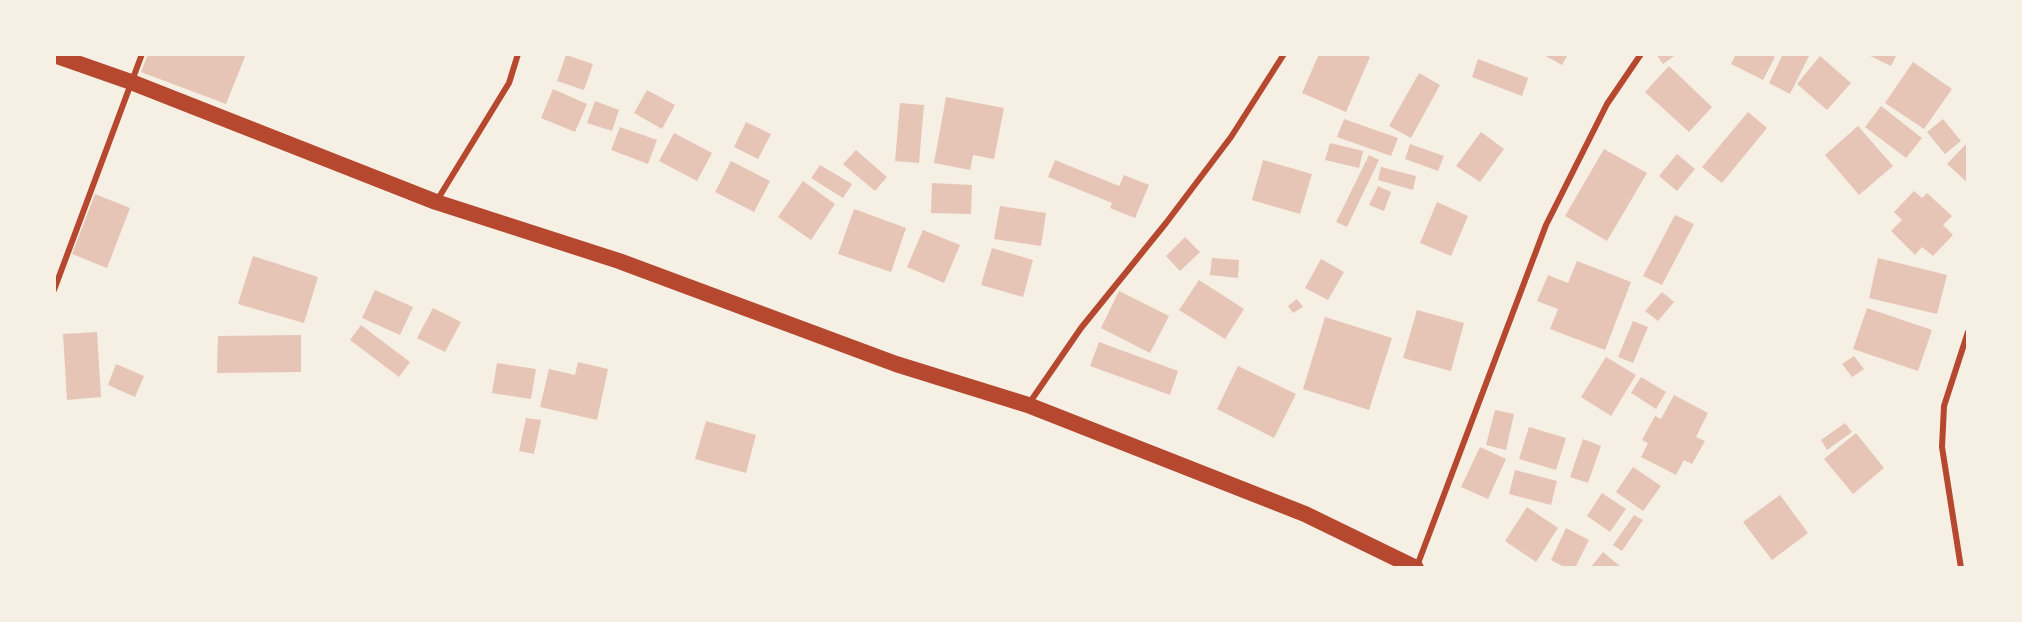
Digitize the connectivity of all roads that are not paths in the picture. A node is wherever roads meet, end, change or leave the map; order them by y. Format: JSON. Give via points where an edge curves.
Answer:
{"nodes":[{"id":1,"x":142,"y":54,"type":"edge"},
{"id":2,"x":518,"y":54,"type":"edge"},
{"id":3,"x":1284,"y":54,"type":"edge"},
{"id":4,"x":1641,"y":54,"type":"edge"},
{"id":5,"x":54,"y":55,"type":"edge"},
{"id":6,"x":131,"y":82,"type":"junction"},
{"id":7,"x":436,"y":202,"type":"junction"},
{"id":8,"x":54,"y":290,"type":"edge"},
{"id":9,"x":1968,"y":332,"type":"edge"},
{"id":10,"x":1028,"y":405,"type":"junction"},
{"id":11,"x":1416,"y":568,"type":"edge"},
{"id":12,"x":1961,"y":568,"type":"edge"}],
"edges":[{"from":1,"to":6,"type":"street"},
{"from":2,"to":7,"type":"street","via":[[509,83]]},
{"from":3,"to":10,"type":"street","via":[[1231,137],[1081,328]]},
{"from":4,"to":11,"type":"street","via":[[1607,104],[1546,225]]},
{"from":5,"to":6,"type":"highway"},
{"from":6,"to":7,"type":"highway"},
{"from":6,"to":8,"type":"street"},
{"from":7,"to":10,"type":"highway","via":[[619,261],[896,364]]},
{"from":9,"to":12,"type":"street","via":[[1944,406],[1942,447]]},
{"from":10,"to":11,"type":"highway","via":[[1305,513]]}]}
